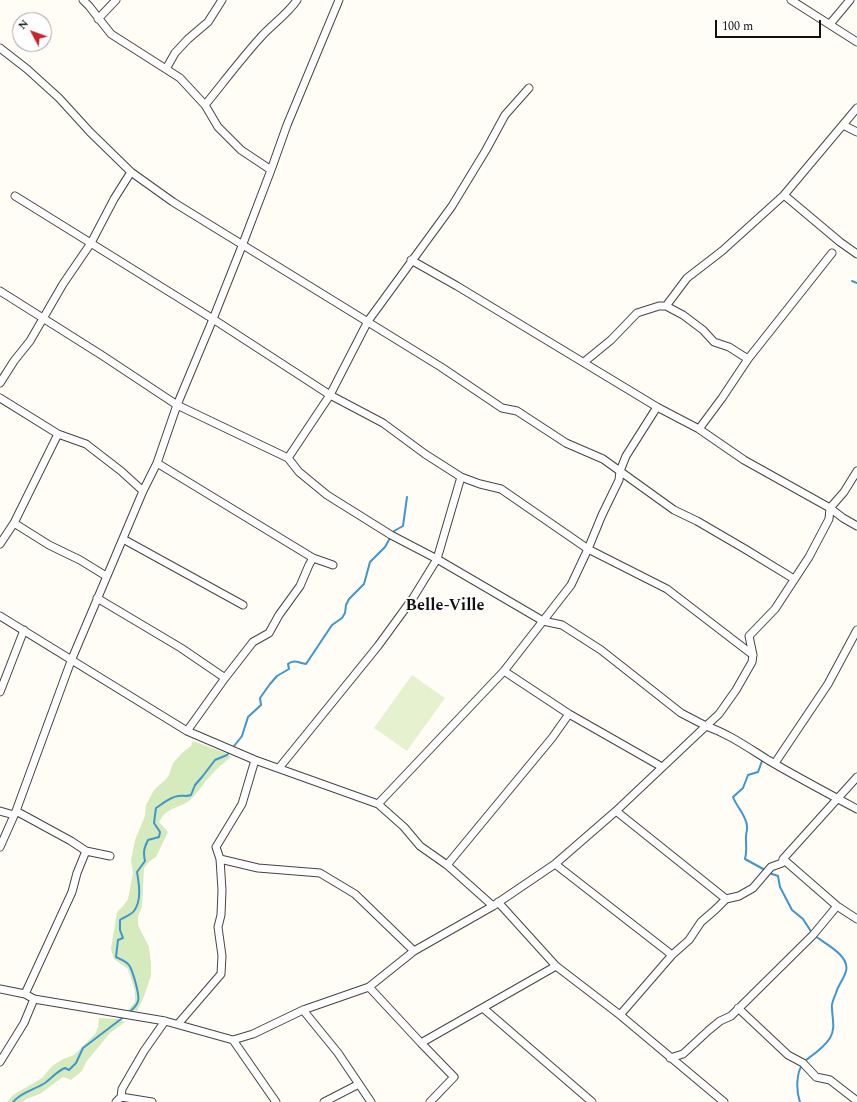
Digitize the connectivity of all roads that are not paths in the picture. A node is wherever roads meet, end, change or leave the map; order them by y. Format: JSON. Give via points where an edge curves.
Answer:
{"nodes":[{"id":1,"x":82,"y":0,"type":"edge"},
{"id":2,"x":116,"y":0,"type":"edge"},
{"id":3,"x":222,"y":0,"type":"edge"},
{"id":4,"x":297,"y":0,"type":"edge"},
{"id":5,"x":339,"y":0,"type":"edge"},
{"id":6,"x":791,"y":0,"type":"edge"},
{"id":7,"x":850,"y":0,"type":"edge"},
{"id":8,"x":98,"y":19,"type":"junction"},
{"id":9,"x":830,"y":24,"type":"junction"},
{"id":10,"x":857,"y":42,"type":"edge"},
{"id":11,"x":0,"y":48,"type":"edge"},
{"id":12,"x":166,"y":70,"type":"junction"},
{"id":13,"x":529,"y":88,"type":"dead end"},
{"id":14,"x":205,"y":105,"type":"junction"},
{"id":15,"x":857,"y":108,"type":"edge"},
{"id":16,"x":843,"y":125,"type":"junction"},
{"id":17,"x":857,"y":132,"type":"edge"},
{"id":18,"x":271,"y":170,"type":"junction"},
{"id":19,"x":131,"y":172,"type":"junction"},
{"id":20,"x":784,"y":195,"type":"junction"},
{"id":21,"x":15,"y":196,"type":"dead end"},
{"id":22,"x":91,"y":243,"type":"junction"},
{"id":23,"x":242,"y":246,"type":"junction"},
{"id":24,"x":832,"y":253,"type":"dead end"},
{"id":25,"x":857,"y":254,"type":"edge"},
{"id":26,"x":411,"y":260,"type":"junction"},
{"id":27,"x":0,"y":291,"type":"edge"},
{"id":28,"x":666,"y":306,"type":"junction"},
{"id":29,"x":43,"y":318,"type":"junction"},
{"id":30,"x":213,"y":319,"type":"junction"},
{"id":31,"x":368,"y":321,"type":"junction"},
{"id":32,"x":748,"y":359,"type":"junction"},
{"id":33,"x":584,"y":362,"type":"junction"},
{"id":34,"x":0,"y":384,"type":"edge"},
{"id":35,"x":330,"y":395,"type":"junction"},
{"id":36,"x":0,"y":398,"type":"edge"},
{"id":37,"x":177,"y":405,"type":"junction"},
{"id":38,"x":657,"y":407,"type":"junction"},
{"id":39,"x":699,"y":429,"type":"junction"},
{"id":40,"x":58,"y":434,"type":"junction"},
{"id":41,"x":288,"y":458,"type":"junction"},
{"id":42,"x":157,"y":463,"type":"junction"},
{"id":43,"x":620,"y":471,"type":"junction"},
{"id":44,"x":857,"y":471,"type":"edge"},
{"id":45,"x":461,"y":477,"type":"junction"},
{"id":46,"x":143,"y":492,"type":"junction"},
{"id":47,"x":830,"y":508,"type":"junction"},
{"id":48,"x":14,"y":523,"type":"junction"},
{"id":49,"x":857,"y":526,"type":"edge"},
{"id":50,"x":123,"y":539,"type":"junction"},
{"id":51,"x":0,"y":544,"type":"edge"},
{"id":52,"x":588,"y":548,"type":"junction"},
{"id":53,"x":313,"y":558,"type":"junction"},
{"id":54,"x":437,"y":560,"type":"junction"},
{"id":55,"x":333,"y":565,"type":"dead end"},
{"id":56,"x":106,"y":576,"type":"junction"},
{"id":57,"x":794,"y":579,"type":"junction"},
{"id":58,"x":97,"y":598,"type":"junction"},
{"id":59,"x":243,"y":605,"type":"dead end"},
{"id":60,"x":0,"y":616,"type":"edge"},
{"id":61,"x":543,"y":621,"type":"junction"},
{"id":62,"x":24,"y":630,"type":"junction"},
{"id":63,"x":857,"y":630,"type":"edge"},
{"id":64,"x":753,"y":654,"type":"junction"},
{"id":65,"x":71,"y":661,"type":"junction"},
{"id":66,"x":504,"y":671,"type":"junction"},
{"id":67,"x":225,"y":678,"type":"junction"},
{"id":68,"x":0,"y":692,"type":"edge"},
{"id":69,"x":569,"y":714,"type":"junction"},
{"id":70,"x":706,"y":726,"type":"junction"},
{"id":71,"x":187,"y":731,"type":"junction"},
{"id":72,"x":255,"y":760,"type":"junction"},
{"id":73,"x":775,"y":764,"type":"junction"},
{"id":74,"x":662,"y":767,"type":"junction"},
{"id":75,"x":279,"y":768,"type":"junction"},
{"id":76,"x":857,"y":777,"type":"edge"},
{"id":77,"x":837,"y":798,"type":"junction"},
{"id":78,"x":378,"y":804,"type":"junction"},
{"id":79,"x":857,"y":809,"type":"edge"},
{"id":80,"x":0,"y":810,"type":"edge"},
{"id":81,"x":616,"y":811,"type":"junction"},
{"id":82,"x":15,"y":813,"type":"junction"},
{"id":83,"x":0,"y":847,"type":"edge"},
{"id":84,"x":86,"y":851,"type":"junction"},
{"id":85,"x":110,"y":856,"type":"dead end"},
{"id":86,"x":220,"y":859,"type":"junction"},
{"id":87,"x":783,"y":859,"type":"junction"},
{"id":88,"x":555,"y":864,"type":"junction"},
{"id":89,"x":447,"y":865,"type":"junction"},
{"id":90,"x":726,"y":900,"type":"junction"},
{"id":91,"x":495,"y":904,"type":"junction"},
{"id":92,"x":837,"y":906,"type":"junction"},
{"id":93,"x":857,"y":919,"type":"edge"},
{"id":94,"x":414,"y":951,"type":"junction"},
{"id":95,"x":672,"y":955,"type":"junction"},
{"id":96,"x":556,"y":966,"type":"junction"},
{"id":97,"x":369,"y":987,"type":"junction"},
{"id":98,"x":0,"y":989,"type":"edge"},
{"id":99,"x":25,"y":994,"type":"junction"},
{"id":100,"x":34,"y":999,"type":"junction"},
{"id":101,"x":484,"y":1008,"type":"junction"},
{"id":102,"x":738,"y":1008,"type":"junction"},
{"id":103,"x":303,"y":1010,"type":"junction"},
{"id":104,"x":620,"y":1015,"type":"junction"},
{"id":105,"x":165,"y":1021,"type":"junction"},
{"id":106,"x":178,"y":1024,"type":"junction"},
{"id":107,"x":234,"y":1040,"type":"junction"},
{"id":108,"x":421,"y":1043,"type":"junction"},
{"id":109,"x":670,"y":1058,"type":"junction"},
{"id":110,"x":0,"y":1062,"type":"edge"},
{"id":111,"x":359,"y":1084,"type":"junction"},
{"id":112,"x":118,"y":1100,"type":"edge"},
{"id":113,"x":857,"y":1101,"type":"edge"},
{"id":114,"x":152,"y":1102,"type":"edge"},
{"id":115,"x":276,"y":1102,"type":"edge"},
{"id":116,"x":324,"y":1102,"type":"edge"},
{"id":117,"x":371,"y":1102,"type":"edge"},
{"id":118,"x":430,"y":1102,"type":"edge"},
{"id":119,"x":592,"y":1102,"type":"edge"},
{"id":120,"x":724,"y":1102,"type":"edge"}],
"edges":[{"from":1,"to":8,"type":"street"},
{"from":2,"to":8,"type":"street"},
{"from":3,"to":12,"type":"street","via":[[208,22],[175,53]]},
{"from":4,"to":14,"type":"street","via":[[259,39]]},
{"from":5,"to":18,"type":"street"},
{"from":6,"to":9,"type":"street"},
{"from":7,"to":9,"type":"street"},
{"from":8,"to":12,"type":"street","via":[[110,34]]},
{"from":9,"to":10,"type":"street"},
{"from":11,"to":19,"type":"street","via":[[59,98]]},
{"from":12,"to":14,"type":"street","via":[[180,78]]},
{"from":13,"to":26,"type":"street","via":[[505,115],[452,206]]},
{"from":14,"to":18,"type":"street","via":[[218,127],[241,150]]},
{"from":15,"to":16,"type":"street"},
{"from":16,"to":17,"type":"street"},
{"from":16,"to":20,"type":"street"},
{"from":18,"to":23,"type":"street"},
{"from":19,"to":22,"type":"street"},
{"from":19,"to":23,"type":"street"},
{"from":20,"to":25,"type":"street"},
{"from":20,"to":28,"type":"street","via":[[722,251],[687,278]]},
{"from":21,"to":22,"type":"street"},
{"from":22,"to":29,"type":"street"},
{"from":22,"to":30,"type":"street"},
{"from":23,"to":30,"type":"street"},
{"from":23,"to":31,"type":"street"},
{"from":24,"to":32,"type":"street"},
{"from":26,"to":31,"type":"street"},
{"from":26,"to":33,"type":"street"},
{"from":27,"to":29,"type":"street"},
{"from":28,"to":32,"type":"street","via":[[683,315],[714,342],[729,347]]},
{"from":28,"to":33,"type":"street","via":[[637,313],[611,340]]},
{"from":29,"to":34,"type":"street"},
{"from":29,"to":37,"type":"street"},
{"from":30,"to":35,"type":"street"},
{"from":30,"to":37,"type":"street"},
{"from":31,"to":35,"type":"street"},
{"from":31,"to":43,"type":"street","via":[[502,408],[518,411],[566,442],[603,459]]},
{"from":32,"to":39,"type":"street"},
{"from":33,"to":38,"type":"street"},
{"from":35,"to":41,"type":"street"},
{"from":35,"to":45,"type":"street","via":[[383,423]]},
{"from":36,"to":40,"type":"street"},
{"from":37,"to":41,"type":"street"},
{"from":37,"to":42,"type":"street"},
{"from":38,"to":39,"type":"street"},
{"from":38,"to":43,"type":"street","via":[[626,456]]},
{"from":39,"to":47,"type":"street","via":[[744,460]]},
{"from":40,"to":46,"type":"street","via":[[86,444]]},
{"from":40,"to":48,"type":"street"},
{"from":41,"to":54,"type":"street","via":[[299,472],[327,495],[387,533]]},
{"from":42,"to":46,"type":"street"},
{"from":42,"to":53,"type":"street"},
{"from":43,"to":52,"type":"street","via":[[619,480]]},
{"from":43,"to":57,"type":"street","via":[[674,510]]},
{"from":44,"to":47,"type":"street"},
{"from":45,"to":52,"type":"street","via":[[501,489]]},
{"from":45,"to":54,"type":"street"},
{"from":46,"to":50,"type":"street"},
{"from":47,"to":49,"type":"street"},
{"from":47,"to":57,"type":"street","via":[[829,519]]},
{"from":48,"to":51,"type":"street"},
{"from":48,"to":56,"type":"street"},
{"from":50,"to":56,"type":"street"},
{"from":50,"to":59,"type":"street"},
{"from":52,"to":61,"type":"street","via":[[571,585]]},
{"from":52,"to":64,"type":"street","via":[[667,589]]},
{"from":53,"to":55,"type":"street"},
{"from":53,"to":67,"type":"street","via":[[300,586],[269,633],[253,642]]},
{"from":54,"to":61,"type":"street"},
{"from":54,"to":75,"type":"street","via":[[378,646]]},
{"from":56,"to":58,"type":"street"},
{"from":57,"to":64,"type":"street","via":[[775,609],[749,636]]},
{"from":58,"to":65,"type":"street"},
{"from":58,"to":67,"type":"street","via":[[181,648]]},
{"from":60,"to":62,"type":"street"},
{"from":61,"to":66,"type":"street"},
{"from":61,"to":70,"type":"street","via":[[562,625],[601,650],[681,713]]},
{"from":62,"to":65,"type":"street"},
{"from":62,"to":68,"type":"street"},
{"from":63,"to":73,"type":"street","via":[[828,684]]},
{"from":64,"to":70,"type":"street","via":[[752,662],[736,690],[719,714]]},
{"from":65,"to":71,"type":"street"},
{"from":65,"to":82,"type":"street"},
{"from":66,"to":69,"type":"street"},
{"from":66,"to":78,"type":"street"},
{"from":67,"to":71,"type":"street"},
{"from":69,"to":74,"type":"street"},
{"from":69,"to":89,"type":"street"},
{"from":70,"to":73,"type":"street","via":[[736,739]]},
{"from":70,"to":74,"type":"street"},
{"from":71,"to":72,"type":"street"},
{"from":72,"to":75,"type":"street"},
{"from":72,"to":86,"type":"street","via":[[242,804],[216,847]]},
{"from":73,"to":77,"type":"street"},
{"from":74,"to":81,"type":"street"},
{"from":75,"to":78,"type":"street"},
{"from":76,"to":77,"type":"street"},
{"from":77,"to":79,"type":"street"},
{"from":77,"to":87,"type":"street"},
{"from":78,"to":89,"type":"street","via":[[404,827],[420,846]]},
{"from":80,"to":82,"type":"street"},
{"from":81,"to":88,"type":"street"},
{"from":81,"to":90,"type":"street"},
{"from":82,"to":83,"type":"street"},
{"from":82,"to":84,"type":"street","via":[[72,841]]},
{"from":84,"to":85,"type":"street"},
{"from":84,"to":99,"type":"street","via":[[72,892]]},
{"from":86,"to":94,"type":"street","via":[[258,868],[320,873],[355,894]]},
{"from":86,"to":106,"type":"street","via":[[222,890],[218,928],[222,950],[221,974]]},
{"from":87,"to":90,"type":"street","via":[[782,863],[771,867],[753,888]]},
{"from":87,"to":92,"type":"street"},
{"from":88,"to":91,"type":"street"},
{"from":88,"to":95,"type":"street"},
{"from":89,"to":91,"type":"street"},
{"from":90,"to":95,"type":"street","via":[[701,922],[689,940]]},
{"from":91,"to":94,"type":"street"},
{"from":91,"to":96,"type":"street"},
{"from":92,"to":93,"type":"street"},
{"from":92,"to":102,"type":"street","via":[[813,935]]},
{"from":94,"to":97,"type":"street"},
{"from":95,"to":104,"type":"street"},
{"from":96,"to":101,"type":"street"},
{"from":96,"to":104,"type":"street"},
{"from":97,"to":103,"type":"street"},
{"from":97,"to":108,"type":"street"},
{"from":98,"to":99,"type":"street"},
{"from":99,"to":100,"type":"street"},
{"from":100,"to":105,"type":"street"},
{"from":100,"to":110,"type":"street","via":[[24,1023]]},
{"from":101,"to":108,"type":"street"},
{"from":101,"to":119,"type":"street"},
{"from":102,"to":109,"type":"street","via":[[683,1054]]},
{"from":102,"to":113,"type":"street","via":[[788,1055],[802,1063],[816,1077],[830,1080]]},
{"from":103,"to":107,"type":"street","via":[[253,1034]]},
{"from":103,"to":111,"type":"street","via":[[338,1052]]},
{"from":104,"to":109,"type":"street"},
{"from":105,"to":106,"type":"street"},
{"from":105,"to":112,"type":"street","via":[[144,1050]]},
{"from":106,"to":107,"type":"street"},
{"from":107,"to":115,"type":"street"},
{"from":108,"to":118,"type":"street","via":[[454,1077]]},
{"from":109,"to":120,"type":"street"},
{"from":111,"to":116,"type":"street"},
{"from":111,"to":117,"type":"street"},
{"from":112,"to":114,"type":"street"}]}
